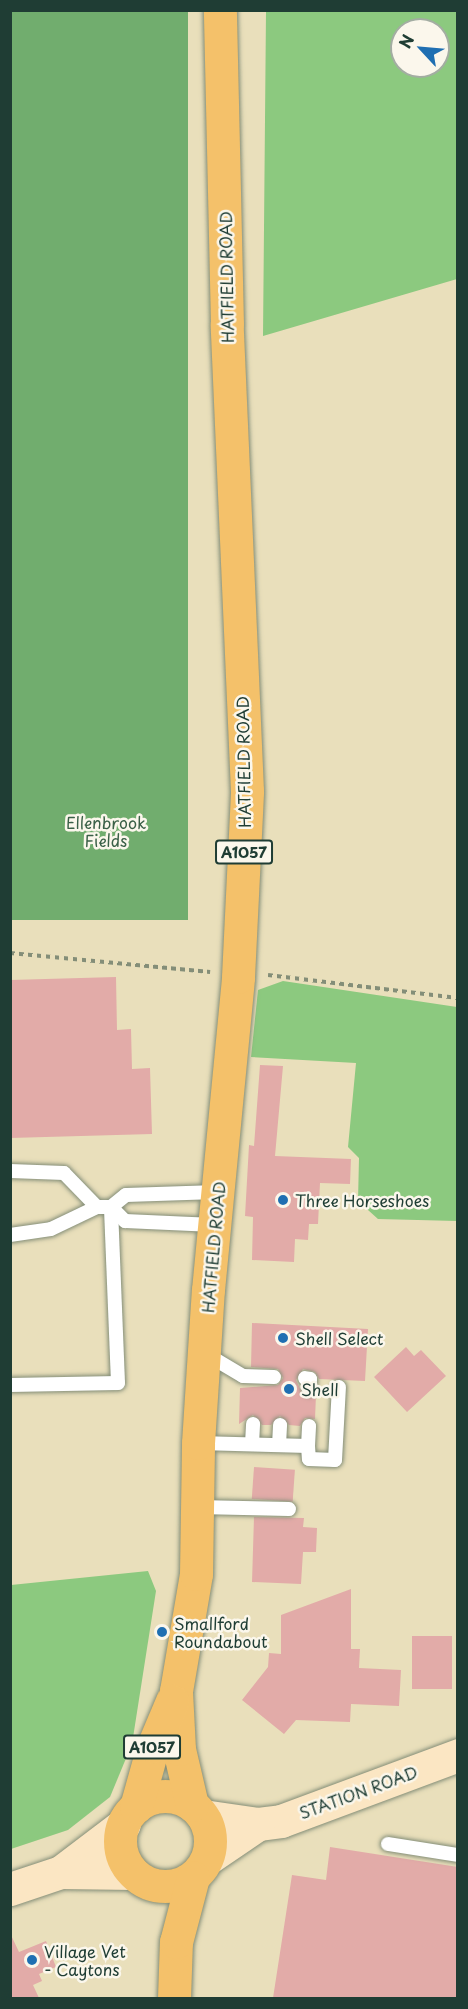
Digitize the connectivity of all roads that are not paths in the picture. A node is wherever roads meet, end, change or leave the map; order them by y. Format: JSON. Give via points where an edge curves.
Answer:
{"nodes":[{"id":1,"x":220,"y":10,"type":"edge"},
{"id":2,"x":10,"y":1171,"type":"edge"},
{"id":3,"x":217,"y":1191,"type":"junction"},
{"id":4,"x":104,"y":1207,"type":"junction"},
{"id":5,"x":214,"y":1225,"type":"junction"},
{"id":6,"x":10,"y":1235,"type":"edge"},
{"id":7,"x":204,"y":1353,"type":"junction"},
{"id":8,"x":274,"y":1377,"type":"dead end"},
{"id":9,"x":10,"y":1384,"type":"edge"},
{"id":10,"x":339,"y":1388,"type":"dead end"},
{"id":11,"x":253,"y":1424,"type":"dead end"},
{"id":12,"x":280,"y":1425,"type":"dead end"},
{"id":13,"x":309,"y":1426,"type":"dead end"},
{"id":14,"x":198,"y":1443,"type":"junction"},
{"id":15,"x":252,"y":1444,"type":"junction"},
{"id":16,"x":279,"y":1445,"type":"junction"},
{"id":17,"x":308,"y":1446,"type":"junction"},
{"id":18,"x":198,"y":1507,"type":"junction"},
{"id":19,"x":289,"y":1509,"type":"dead end"},
{"id":20,"x":176,"y":1691,"type":"junction"},
{"id":21,"x":458,"y":1755,"type":"edge"},
{"id":22,"x":198,"y":1810,"type":"junction"},
{"id":23,"x":130,"y":1815,"type":"junction"},
{"id":24,"x":258,"y":1824,"type":"junction"},
{"id":25,"x":388,"y":1844,"type":"dead end"},
{"id":26,"x":458,"y":1855,"type":"edge"},
{"id":27,"x":200,"y":1868,"type":"junction"},
{"id":28,"x":61,"y":1872,"type":"junction"},
{"id":29,"x":136,"y":1875,"type":"junction"},
{"id":30,"x":10,"y":1889,"type":"edge"},
{"id":31,"x":176,"y":1942,"type":"junction"},
{"id":32,"x":174,"y":1998,"type":"edge"}],
"edges":[{"from":1,"to":3,"type":"main road","name":"HATFIELD ROAD","number":"A1057","via":[[227,324],[247,791],[238,977]]},
{"from":2,"to":4,"type":"lane","via":[[64,1173]]},
{"from":3,"to":4,"type":"lane","via":[[126,1195]]},
{"from":3,"to":5,"type":"main road","name":"HATFIELD ROAD","number":"A1057"},
{"from":4,"to":5,"type":"lane","via":[[126,1221]]},
{"from":4,"to":6,"type":"lane","via":[[51,1229]]},
{"from":4,"to":9,"type":"lane","via":[[118,1383]]},
{"from":5,"to":7,"type":"main road","name":"HATFIELD ROAD","number":"A1057"},
{"from":7,"to":8,"type":"lane","via":[[254,1382]]},
{"from":7,"to":14,"type":"main road","name":"HATFIELD ROAD","number":"A1057"},
{"from":10,"to":17,"type":"lane","via":[[335,1460],[309,1459]]},
{"from":11,"to":15,"type":"lane"},
{"from":12,"to":16,"type":"lane"},
{"from":13,"to":17,"type":"lane"},
{"from":14,"to":15,"type":"lane"},
{"from":14,"to":18,"type":"main road","name":"HATFIELD ROAD","number":"A1057"},
{"from":15,"to":16,"type":"lane"},
{"from":16,"to":17,"type":"lane"},
{"from":18,"to":19,"type":"lane"},
{"from":18,"to":20,"type":"main road","name":"HATFIELD ROAD","number":"A1057","via":[[196,1574]]},
{"from":20,"to":22,"type":"main road","name":"HATFIELD ROAD","number":"A1057","via":[[178,1749]]},
{"from":20,"to":23,"type":"main road","name":"HATFIELD ROAD","number":"A1057"},
{"from":21,"to":24,"type":"street","name":"STATION ROAD","via":[[281,1821]]},
{"from":22,"to":23,"type":"main road","via":[[164,1796]]},
{"from":22,"to":24,"type":"street","name":"STATION ROAD"},
{"from":22,"to":27,"type":"main road","via":[[209,1829]]},
{"from":23,"to":28,"type":"street"},
{"from":23,"to":29,"type":"main road","via":[[121,1850]]},
{"from":24,"to":27,"type":"street","name":"STATION ROAD"},
{"from":25,"to":26,"type":"lane"},
{"from":27,"to":29,"type":"main road","via":[[166,1887]]},
{"from":27,"to":31,"type":"main road"},
{"from":28,"to":29,"type":"street"},
{"from":28,"to":30,"type":"street"},
{"from":29,"to":31,"type":"main road","via":[[162,1911]]},
{"from":31,"to":32,"type":"main road"}]}
